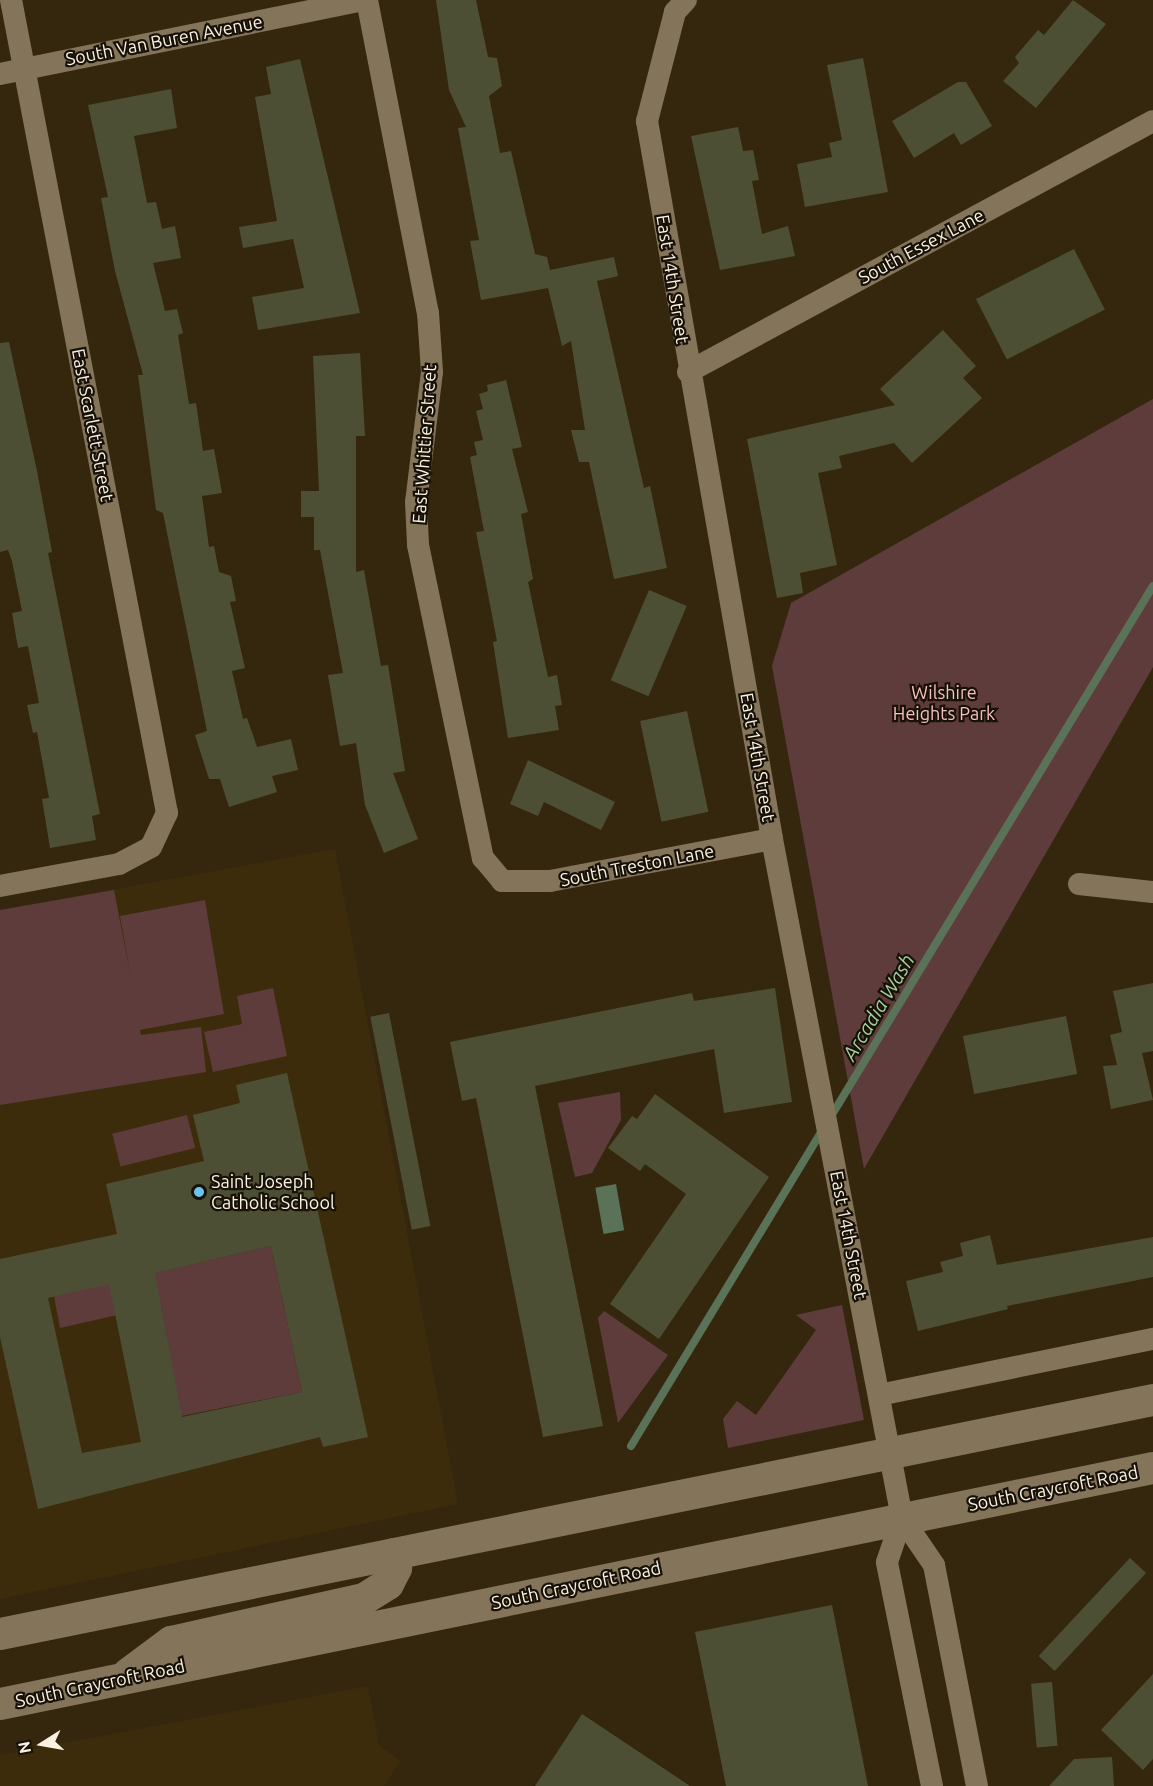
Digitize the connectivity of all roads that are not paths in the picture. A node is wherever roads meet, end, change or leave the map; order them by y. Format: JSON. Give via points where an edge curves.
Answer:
{"nodes":[{"id":1,"x":11,"y":0,"type":"edge"},
{"id":2,"x":365,"y":0,"type":"edge"},
{"id":3,"x":686,"y":0,"type":"edge"},
{"id":4,"x":24,"y":69,"type":"junction"},
{"id":5,"x":0,"y":74,"type":"edge"},
{"id":6,"x":1153,"y":120,"type":"edge"},
{"id":7,"x":688,"y":372,"type":"junction"},
{"id":8,"x":772,"y":839,"type":"junction"},
{"id":9,"x":502,"y":881,"type":"joint"},
{"id":10,"x":1078,"y":884,"type":"dead end"},
{"id":11,"x":0,"y":886,"type":"edge"},
{"id":12,"x":1153,"y":892,"type":"edge"},
{"id":13,"x":1153,"y":1339,"type":"edge"},
{"id":14,"x":879,"y":1395,"type":"junction"},
{"id":15,"x":1153,"y":1400,"type":"edge"},
{"id":16,"x":889,"y":1452,"type":"junction"},
{"id":17,"x":1153,"y":1468,"type":"edge"},
{"id":18,"x":902,"y":1518,"type":"junction"},
{"id":19,"x":394,"y":1554,"type":"junction"},
{"id":20,"x":0,"y":1634,"type":"edge"},
{"id":21,"x":120,"y":1679,"type":"junction"},
{"id":22,"x":0,"y":1704,"type":"edge"},
{"id":23,"x":932,"y":1786,"type":"edge"},
{"id":24,"x":977,"y":1786,"type":"edge"}],
"edges":[{"from":1,"to":4,"type":"street","name":"East Scarlett Street"},
{"from":2,"to":4,"type":"street","name":"South Van Buren Avenue"},
{"from":2,"to":9,"type":"street","name":"East Whittier Street","via":[[428,313],[432,372],[416,502],[418,545],[483,858]]},
{"from":3,"to":7,"type":"street","name":"East 14th Street","via":[[675,12],[647,122]]},
{"from":4,"to":5,"type":"street","name":"South Van Buren Avenue"},
{"from":4,"to":11,"type":"street","name":"East Scarlett Street","via":[[167,813],[151,847],[119,864]]},
{"from":6,"to":7,"type":"street","name":"South Essex Lane"},
{"from":7,"to":8,"type":"street","name":"East 14th Street"},
{"from":8,"to":9,"type":"street","name":"South Treston Lane","via":[[550,881]]},
{"from":8,"to":14,"type":"street","name":"East 14th Street"},
{"from":10,"to":12,"type":"street"},
{"from":13,"to":14,"type":"street"},
{"from":14,"to":16,"type":"street","name":"East 14th Street"},
{"from":15,"to":16,"type":"main road"},
{"from":16,"to":18,"type":"street","name":"East 14th Street"},
{"from":16,"to":19,"type":"main road"},
{"from":17,"to":18,"type":"main road","name":"South Craycroft Road"},
{"from":18,"to":21,"type":"main road","name":"South Craycroft Road"},
{"from":18,"to":23,"type":"street","via":[[887,1562]]},
{"from":18,"to":24,"type":"street","via":[[934,1565]]},
{"from":19,"to":20,"type":"main road"},
{"from":19,"to":21,"type":"main road","via":[[396,1568],[388,1584],[364,1599],[171,1642]]},
{"from":21,"to":22,"type":"main road","name":"South Craycroft Road"}]}
